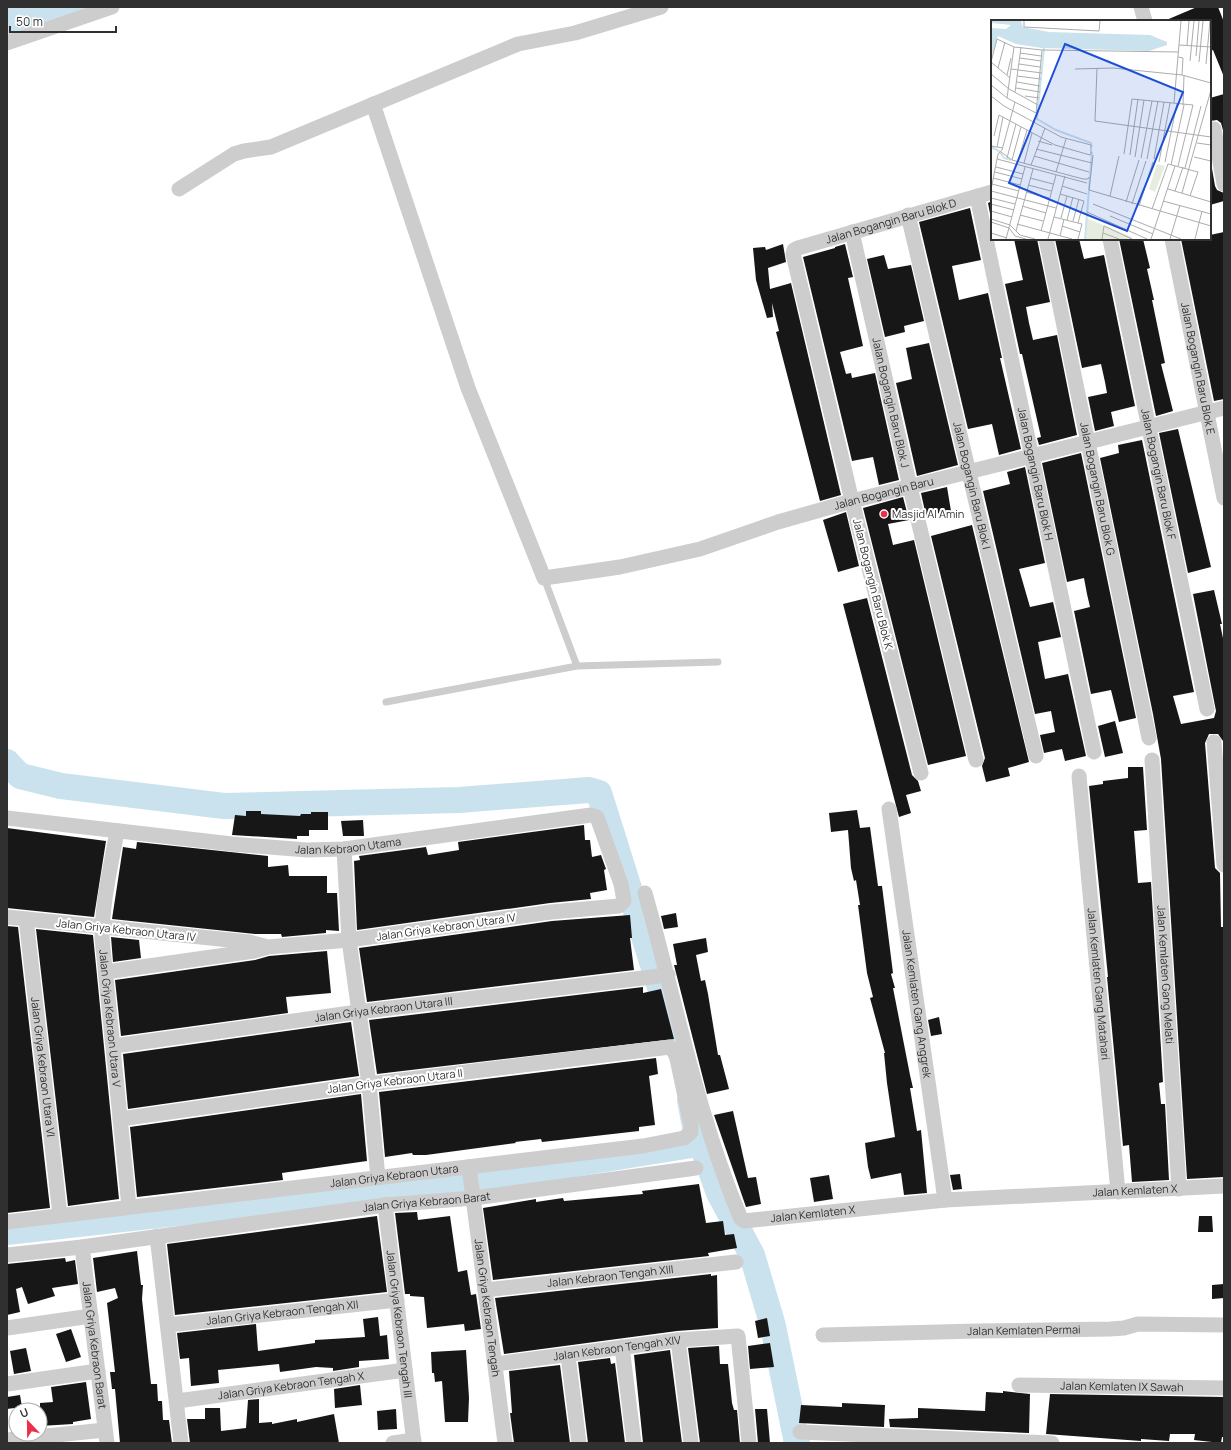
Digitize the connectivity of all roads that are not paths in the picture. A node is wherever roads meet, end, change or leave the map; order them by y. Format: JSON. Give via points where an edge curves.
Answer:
{"nodes":[{"id":1,"x":112,"y":7,"type":"edge"},
{"id":2,"x":661,"y":7,"type":"edge"},
{"id":3,"x":1141,"y":7,"type":"edge"},
{"id":4,"x":1146,"y":20,"type":"edge"},
{"id":5,"x":7,"y":43,"type":"edge"},
{"id":6,"x":364,"y":107,"type":"junction"},
{"id":7,"x":1216,"y":128,"type":"edge"},
{"id":8,"x":1224,"y":184,"type":"edge"},
{"id":9,"x":179,"y":190,"type":"dead end"},
{"id":10,"x":991,"y":192,"type":"edge"},
{"id":11,"x":977,"y":196,"type":"junction"},
{"id":12,"x":908,"y":215,"type":"junction"},
{"id":13,"x":852,"y":232,"type":"junction"},
{"id":14,"x":1046,"y":240,"type":"edge"},
{"id":15,"x":1110,"y":240,"type":"edge"},
{"id":16,"x":1172,"y":240,"type":"edge"},
{"id":17,"x":793,"y":254,"type":"joint"},
{"id":18,"x":1224,"y":408,"type":"edge"},
{"id":19,"x":1206,"y":412,"type":"junction"},
{"id":20,"x":1148,"y":427,"type":"junction"},
{"id":21,"x":1087,"y":442,"type":"junction"},
{"id":22,"x":1033,"y":456,"type":"junction"},
{"id":23,"x":969,"y":473,"type":"junction"},
{"id":24,"x":910,"y":487,"type":"junction"},
{"id":25,"x":1224,"y":498,"type":"edge"},
{"id":26,"x":852,"y":501,"type":"junction"},
{"id":27,"x":544,"y":578,"type":"junction"},
{"id":28,"x":718,"y":662,"type":"dead end"},
{"id":29,"x":577,"y":666,"type":"junction"},
{"id":30,"x":386,"y":702,"type":"dead end"},
{"id":31,"x":1207,"y":709,"type":"dead end"},
{"id":32,"x":1149,"y":738,"type":"dead end"},
{"id":33,"x":1214,"y":742,"type":"dead end"},
{"id":34,"x":1094,"y":752,"type":"dead end"},
{"id":35,"x":1036,"y":756,"type":"dead end"},
{"id":36,"x":976,"y":760,"type":"dead end"},
{"id":37,"x":1152,"y":760,"type":"dead end"},
{"id":38,"x":921,"y":773,"type":"dead end"},
{"id":39,"x":1079,"y":776,"type":"dead end"},
{"id":40,"x":889,"y":809,"type":"dead end"},
{"id":41,"x":7,"y":818,"type":"edge"},
{"id":42,"x":117,"y":831,"type":"junction"},
{"id":43,"x":344,"y":849,"type":"junction"},
{"id":44,"x":1224,"y":865,"type":"edge"},
{"id":45,"x":645,"y":893,"type":"dead end"},
{"id":46,"x":623,"y":904,"type":"joint"},
{"id":47,"x":7,"y":917,"type":"edge"},
{"id":48,"x":26,"y":919,"type":"junction"},
{"id":49,"x":102,"y":927,"type":"junction"},
{"id":50,"x":349,"y":940,"type":"junction"},
{"id":51,"x":268,"y":947,"type":"junction"},
{"id":52,"x":106,"y":972,"type":"junction"},
{"id":53,"x":661,"y":977,"type":"junction"},
{"id":54,"x":358,"y":1012,"type":"junction"},
{"id":55,"x":114,"y":1046,"type":"junction"},
{"id":56,"x":670,"y":1047,"type":"joint"},
{"id":57,"x":369,"y":1084,"type":"junction"},
{"id":58,"x":120,"y":1119,"type":"junction"},
{"id":59,"x":696,"y":1168,"type":"dead end"},
{"id":60,"x":469,"y":1169,"type":"junction"},
{"id":61,"x":378,"y":1178,"type":"junction"},
{"id":62,"x":1224,"y":1186,"type":"edge"},
{"id":63,"x":1179,"y":1189,"type":"junction"},
{"id":64,"x":1118,"y":1192,"type":"junction"},
{"id":65,"x":473,"y":1194,"type":"junction"},
{"id":66,"x":945,"y":1200,"type":"junction"},
{"id":67,"x":385,"y":1205,"type":"junction"},
{"id":68,"x":129,"y":1207,"type":"junction"},
{"id":69,"x":60,"y":1215,"type":"junction"},
{"id":70,"x":7,"y":1222,"type":"edge"},
{"id":71,"x":157,"y":1236,"type":"junction"},
{"id":72,"x":82,"y":1247,"type":"junction"},
{"id":73,"x":7,"y":1254,"type":"edge"},
{"id":74,"x":736,"y":1262,"type":"dead end"},
{"id":75,"x":485,"y":1290,"type":"junction"},
{"id":76,"x":397,"y":1300,"type":"junction"},
{"id":77,"x":91,"y":1316,"type":"junction"},
{"id":78,"x":168,"y":1324,"type":"junction"},
{"id":79,"x":1224,"y":1325,"type":"edge"},
{"id":80,"x":7,"y":1328,"type":"edge"},
{"id":81,"x":823,"y":1335,"type":"dead end"},
{"id":82,"x":678,"y":1340,"type":"junction"},
{"id":83,"x":622,"y":1346,"type":"junction"},
{"id":84,"x":568,"y":1356,"type":"junction"},
{"id":85,"x":496,"y":1364,"type":"junction"},
{"id":86,"x":405,"y":1370,"type":"junction"},
{"id":87,"x":98,"y":1371,"type":"junction"},
{"id":88,"x":7,"y":1384,"type":"edge"},
{"id":89,"x":1019,"y":1385,"type":"dead end"},
{"id":90,"x":1224,"y":1388,"type":"edge"},
{"id":91,"x":177,"y":1401,"type":"junction"},
{"id":92,"x":800,"y":1432,"type":"dead end"},
{"id":93,"x":106,"y":1436,"type":"edge"},
{"id":94,"x":7,"y":1440,"type":"edge"},
{"id":95,"x":414,"y":1442,"type":"edge"},
{"id":96,"x":181,"y":1443,"type":"edge"},
{"id":97,"x":393,"y":1443,"type":"edge"},
{"id":98,"x":505,"y":1443,"type":"edge"},
{"id":99,"x":579,"y":1443,"type":"edge"},
{"id":100,"x":634,"y":1443,"type":"edge"},
{"id":101,"x":691,"y":1443,"type":"edge"},
{"id":102,"x":749,"y":1443,"type":"edge"},
{"id":103,"x":1052,"y":1443,"type":"edge"}],
"edges":[{"from":1,"to":5,"type":"street"},
{"from":2,"to":6,"type":"street","via":[[575,33],[518,44]]},
{"from":3,"to":4,"type":"street"},
{"from":6,"to":9,"type":"street","via":[[271,147],[234,154]]},
{"from":6,"to":27,"type":"street","via":[[468,388]]},
{"from":7,"to":8,"type":"street"},
{"from":10,"to":11,"type":"street","name":"Jalan Bogangin Baru Blok D"},
{"from":11,"to":12,"type":"street","name":"Jalan Bogangin Baru Blok D"},
{"from":11,"to":22,"type":"street","name":"Jalan Bogangin Baru Blok H"},
{"from":12,"to":13,"type":"street","name":"Jalan Bogangin Baru Blok D"},
{"from":12,"to":23,"type":"street","name":"Jalan Bogangin Baru Blok I"},
{"from":13,"to":17,"type":"street","name":"Jalan Bogangin Baru Blok D","via":[[798,248]]},
{"from":13,"to":24,"type":"street","name":"Jalan Bogangin Baru Blok J"},
{"from":14,"to":21,"type":"street","name":"Jalan Bogangin Baru Blok G"},
{"from":15,"to":20,"type":"street","name":"Jalan Bogangin Baru Blok F"},
{"from":16,"to":19,"type":"street","name":"Jalan Bogangin Baru Blok E"},
{"from":17,"to":26,"type":"street","name":"Jalan Bogangin Baru Blok K"},
{"from":18,"to":19,"type":"street","name":"Jalan Bogangin Baru"},
{"from":19,"to":20,"type":"street","name":"Jalan Bogangin Baru"},
{"from":19,"to":25,"type":"street","name":"Jalan Bogangin Baru Blok E"},
{"from":20,"to":21,"type":"street","name":"Jalan Bogangin Baru"},
{"from":20,"to":31,"type":"street","name":"Jalan Bogangin Baru Blok F"},
{"from":21,"to":22,"type":"street","name":"Jalan Bogangin Baru"},
{"from":21,"to":32,"type":"street","name":"Jalan Bogangin Baru Blok G"},
{"from":22,"to":23,"type":"street","name":"Jalan Bogangin Baru"},
{"from":22,"to":34,"type":"street","name":"Jalan Bogangin Baru Blok H"},
{"from":23,"to":24,"type":"street","name":"Jalan Bogangin Baru"},
{"from":23,"to":35,"type":"street","name":"Jalan Bogangin Baru Blok I"},
{"from":24,"to":26,"type":"street","name":"Jalan Bogangin Baru"},
{"from":24,"to":36,"type":"street","name":"Jalan Bogangin Baru Blok J"},
{"from":26,"to":27,"type":"street","name":"Jalan Bogangin Baru","via":[[778,522],[700,549],[620,566]]},
{"from":26,"to":38,"type":"street","name":"Jalan Bogangin Baru Blok K"},
{"from":27,"to":29,"type":"lane"},
{"from":28,"to":29,"type":"lane"},
{"from":29,"to":30,"type":"lane"},
{"from":33,"to":44,"type":"street"},
{"from":37,"to":63,"type":"street","name":"Jalan Kemlaten Gang Melati"},
{"from":39,"to":64,"type":"street","name":"Jalan Kemlaten Gang Matahari"},
{"from":40,"to":66,"type":"street","name":"Jalan Kemlaten Gang Anggrek"},
{"from":41,"to":42,"type":"street","name":"Jalan Kebraon Utama"},
{"from":42,"to":43,"type":"street","name":"Jalan Kebraon Utama","via":[[285,848]]},
{"from":42,"to":49,"type":"street","name":"Jalan Griya Kebraon Utara V","via":[[107,882]]},
{"from":43,"to":46,"type":"street","name":"Jalan Kebraon Utama","via":[[591,815],[597,818],[621,884]]},
{"from":43,"to":50,"type":"street"},
{"from":45,"to":53,"type":"street","name":"Jalan Kemlaten X"},
{"from":46,"to":50,"type":"street","name":"Jalan Griya Kebraon Utara IV"},
{"from":47,"to":48,"type":"street","name":"Jalan Griya Kebraon Utara IV"},
{"from":48,"to":49,"type":"street","name":"Jalan Griya Kebraon Utara IV"},
{"from":48,"to":69,"type":"street","name":"Jalan Griya Kebraon Utara VI"},
{"from":49,"to":51,"type":"street","name":"Jalan Griya Kebraon Utara IV","via":[[249,942]]},
{"from":49,"to":52,"type":"street","name":"Jalan Griya Kebraon Utara V"},
{"from":50,"to":51,"type":"street","name":"Jalan Griya Kebraon Utara IV"},
{"from":50,"to":54,"type":"street"},
{"from":51,"to":52,"type":"street","name":"Jalan Griya Kebraon Utara IV"},
{"from":52,"to":55,"type":"street","name":"Jalan Griya Kebraon Utara V"},
{"from":53,"to":54,"type":"street","name":"Jalan Griya Kebraon Utara III"},
{"from":53,"to":66,"type":"street","name":"Jalan Kemlaten X","via":[[726,1183],[741,1220]]},
{"from":54,"to":55,"type":"street","name":"Jalan Griya Kebraon Utara III"},
{"from":54,"to":57,"type":"street"},
{"from":55,"to":58,"type":"street","name":"Jalan Griya Kebraon Utara V"},
{"from":56,"to":57,"type":"street","name":"Jalan Griya Kebraon Utara II"},
{"from":56,"to":60,"type":"street","name":"Jalan Griya Kebraon Utara","via":[[676,1054],[691,1125],[691,1132],[684,1138],[643,1146]]},
{"from":57,"to":58,"type":"street","name":"Jalan Griya Kebraon Utara II"},
{"from":57,"to":61,"type":"street"},
{"from":58,"to":68,"type":"street","name":"Jalan Griya Kebraon Utara V"},
{"from":59,"to":65,"type":"street","name":"Jalan Griya Kebraon Barat"},
{"from":60,"to":61,"type":"street","name":"Jalan Griya Kebraon Utara"},
{"from":60,"to":65,"type":"street","name":"Jalan Griya Kebraon Tengah"},
{"from":61,"to":68,"type":"street","name":"Jalan Griya Kebraon Utara"},
{"from":62,"to":63,"type":"street","name":"Jalan Kemlaten X"},
{"from":63,"to":64,"type":"street","name":"Jalan Kemlaten X"},
{"from":64,"to":66,"type":"street","name":"Jalan Kemlaten X"},
{"from":65,"to":67,"type":"street","name":"Jalan Griya Kebraon Barat"},
{"from":65,"to":75,"type":"street","name":"Jalan Griya Kebraon Tengah"},
{"from":67,"to":71,"type":"street","name":"Jalan Griya Kebraon Barat"},
{"from":67,"to":76,"type":"street","name":"Jalan Griya Kebraon Tengah III"},
{"from":68,"to":69,"type":"street","name":"Jalan Griya Kebraon Utara"},
{"from":69,"to":70,"type":"street","name":"Jalan Griya Kebraon Utara"},
{"from":71,"to":72,"type":"street","name":"Jalan Griya Kebraon Barat"},
{"from":71,"to":78,"type":"street"},
{"from":72,"to":73,"type":"street","name":"Jalan Griya Kebraon Barat"},
{"from":72,"to":77,"type":"street","name":"Jalan Griya Kebraon Barat"},
{"from":74,"to":75,"type":"street","name":"Jalan Kebraon Tengah XIII"},
{"from":75,"to":85,"type":"street","name":"Jalan Griya Kebraon Tengah"},
{"from":76,"to":78,"type":"street","name":"Jalan Griya Kebraon Tengah XII"},
{"from":76,"to":86,"type":"street","name":"Jalan Griya Kebraon Tengah III"},
{"from":77,"to":80,"type":"street"},
{"from":77,"to":87,"type":"street","name":"Jalan Griya Kebraon Barat"},
{"from":78,"to":91,"type":"street"},
{"from":79,"to":81,"type":"street","name":"Jalan Kemlaten Permai","via":[[1138,1324],[1110,1330]]},
{"from":82,"to":83,"type":"street","name":"Jalan Kebraon Tengah XIV"},
{"from":82,"to":101,"type":"street"},
{"from":82,"to":102,"type":"street","name":"Jalan Kebraon Tengah XIV","via":[[738,1336]]},
{"from":83,"to":84,"type":"street","name":"Jalan Kebraon Tengah XIV"},
{"from":83,"to":100,"type":"street"},
{"from":84,"to":85,"type":"street","name":"Jalan Kebraon Tengah XIV"},
{"from":84,"to":99,"type":"street"},
{"from":85,"to":98,"type":"street","name":"Jalan Griya Kebraon Tengah"},
{"from":86,"to":91,"type":"street","name":"Jalan Griya Kebraon Tengah X"},
{"from":86,"to":95,"type":"street","name":"Jalan Griya Kebraon Tengah III"},
{"from":87,"to":88,"type":"street"},
{"from":87,"to":93,"type":"street","name":"Jalan Griya Kebraon Barat"},
{"from":89,"to":90,"type":"street","name":"Jalan Kemlaten IX Sawah"},
{"from":91,"to":96,"type":"street"},
{"from":92,"to":103,"type":"street"},
{"from":93,"to":94,"type":"street"},
{"from":95,"to":97,"type":"street"}]}
